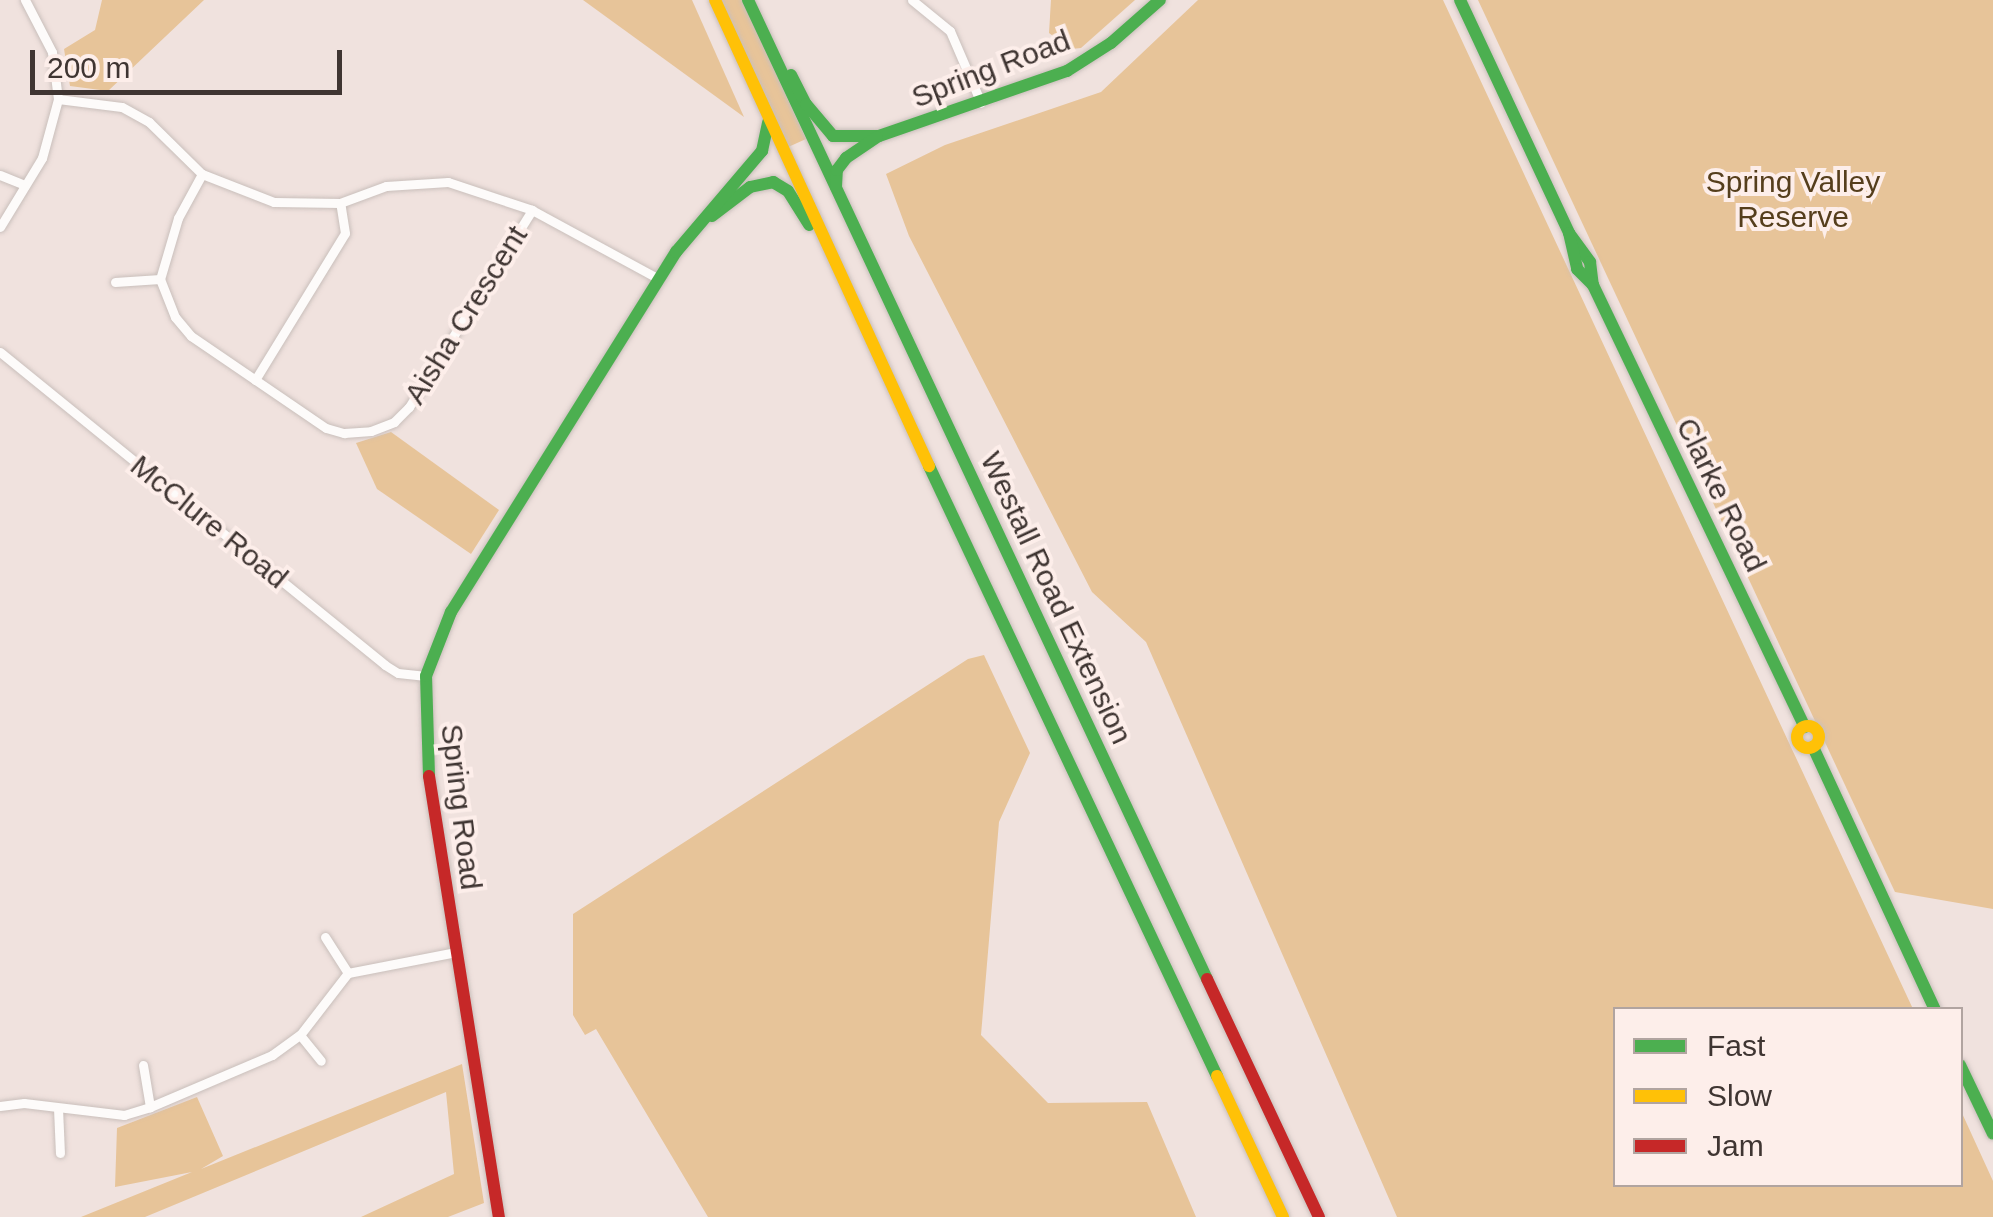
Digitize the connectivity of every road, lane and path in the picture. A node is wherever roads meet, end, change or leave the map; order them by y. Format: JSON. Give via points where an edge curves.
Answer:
{"nodes":[{"id":1,"x":25,"y":0,"type":"edge"},
{"id":2,"x":715,"y":0,"type":"edge"},
{"id":3,"x":751,"y":0,"type":"edge"},
{"id":4,"x":912,"y":0,"type":"edge"},
{"id":5,"x":1160,"y":0,"type":"edge"},
{"id":6,"x":1460,"y":0,"type":"edge"},
{"id":7,"x":58,"y":99,"type":"junction"},
{"id":8,"x":981,"y":102,"type":"junction"},
{"id":9,"x":768,"y":123,"type":"junction"},
{"id":10,"x":880,"y":136,"type":"junction"},
{"id":11,"x":0,"y":174,"type":"edge"},
{"id":12,"x":202,"y":174,"type":"junction"},
{"id":13,"x":24,"y":186,"type":"junction"},
{"id":14,"x":836,"y":188,"type":"junction"},
{"id":15,"x":340,"y":203,"type":"junction"},
{"id":16,"x":532,"y":210,"type":"junction"},
{"id":17,"x":0,"y":226,"type":"edge"},
{"id":18,"x":691,"y":233,"type":"junction"},
{"id":19,"x":160,"y":278,"type":"junction"},
{"id":20,"x":659,"y":279,"type":"junction"},
{"id":21,"x":115,"y":282,"type":"dead end"},
{"id":22,"x":846,"y":290,"type":"junction"},
{"id":23,"x":0,"y":352,"type":"edge"},
{"id":24,"x":256,"y":380,"type":"junction"},
{"id":25,"x":426,"y":676,"type":"junction"},
{"id":26,"x":325,"y":937,"type":"dead end"},
{"id":27,"x":456,"y":952,"type":"junction"},
{"id":28,"x":348,"y":973,"type":"junction"},
{"id":29,"x":1933,"y":1007,"type":"edge"},
{"id":30,"x":300,"y":1036,"type":"junction"},
{"id":31,"x":321,"y":1061,"type":"dead end"},
{"id":32,"x":142,"y":1065,"type":"dead end"},
{"id":33,"x":1963,"y":1072,"type":"edge"},
{"id":34,"x":0,"y":1106,"type":"edge"},
{"id":35,"x":150,"y":1107,"type":"junction"},
{"id":36,"x":58,"y":1108,"type":"junction"},
{"id":37,"x":1993,"y":1134,"type":"edge"},
{"id":38,"x":60,"y":1153,"type":"dead end"},
{"id":39,"x":499,"y":1217,"type":"edge"},
{"id":40,"x":1283,"y":1217,"type":"edge"},
{"id":41,"x":1319,"y":1217,"type":"edge"}],
"edges":[{"from":1,"to":7,"type":"street","via":[[52,52]]},
{"from":2,"to":9,"type":"main road","name":"Westall Road Extension"},
{"from":3,"to":10,"type":"main road","name":"Spring Road","via":[[802,97],[833,136]]},
{"from":3,"to":14,"type":"main road","name":"Westall Road Extension"},
{"from":4,"to":8,"type":"street","via":[[950,31]]},
{"from":5,"to":8,"type":"main road","name":"Spring Road","via":[[1087,61]]},
{"from":6,"to":29,"type":"main road","name":"Clarke Road","via":[[1568,234],[1590,262],[1593,285],[1804,727],[1817,732],[1813,747]]},
{"from":7,"to":12,"type":"street","via":[[122,108],[149,122]]},
{"from":7,"to":13,"type":"street","via":[[42,158]]},
{"from":8,"to":10,"type":"main road","name":"Spring Road"},
{"from":9,"to":18,"type":"main road","name":"Spring Road","via":[[762,151]]},
{"from":9,"to":22,"type":"main road","name":"Westall Road Extension"},
{"from":10,"to":14,"type":"main road","name":"Spring Road","via":[[846,158]]},
{"from":11,"to":13,"type":"street"},
{"from":12,"to":15,"type":"street","via":[[274,202]]},
{"from":12,"to":19,"type":"street","via":[[178,218]]},
{"from":13,"to":17,"type":"street"},
{"from":14,"to":41,"type":"main road","name":"Westall Road Extension"},
{"from":15,"to":16,"type":"street","via":[[386,186],[448,182]]},
{"from":15,"to":24,"type":"street","via":[[345,233]]},
{"from":16,"to":20,"type":"street"},
{"from":16,"to":24,"type":"street","name":"Aisha Crescent","via":[[394,422],[371,431],[326,428]]},
{"from":18,"to":20,"type":"main road","name":"Spring Road"},
{"from":18,"to":22,"type":"main road","name":"Spring Road","via":[[750,187],[774,182],[795,201]]},
{"from":19,"to":21,"type":"street"},
{"from":19,"to":24,"type":"street","name":"Aisha Crescent","via":[[175,317],[191,336]]},
{"from":20,"to":25,"type":"main road","name":"Spring Road","via":[[451,612]]},
{"from":22,"to":40,"type":"main road","name":"Westall Road Extension"},
{"from":23,"to":25,"type":"street","name":"McClure Road","via":[[386,665]]},
{"from":25,"to":27,"type":"main road","name":"Spring Road","via":[[425,746]]},
{"from":26,"to":28,"type":"street"},
{"from":27,"to":28,"type":"street"},
{"from":27,"to":39,"type":"main road","name":"Spring Road"},
{"from":28,"to":30,"type":"street"},
{"from":30,"to":31,"type":"street"},
{"from":30,"to":35,"type":"street","via":[[272,1055]]},
{"from":32,"to":35,"type":"street"},
{"from":33,"to":37,"type":"main road"},
{"from":34,"to":36,"type":"street"},
{"from":35,"to":36,"type":"street","via":[[124,1115]]},
{"from":36,"to":38,"type":"street"}]}
